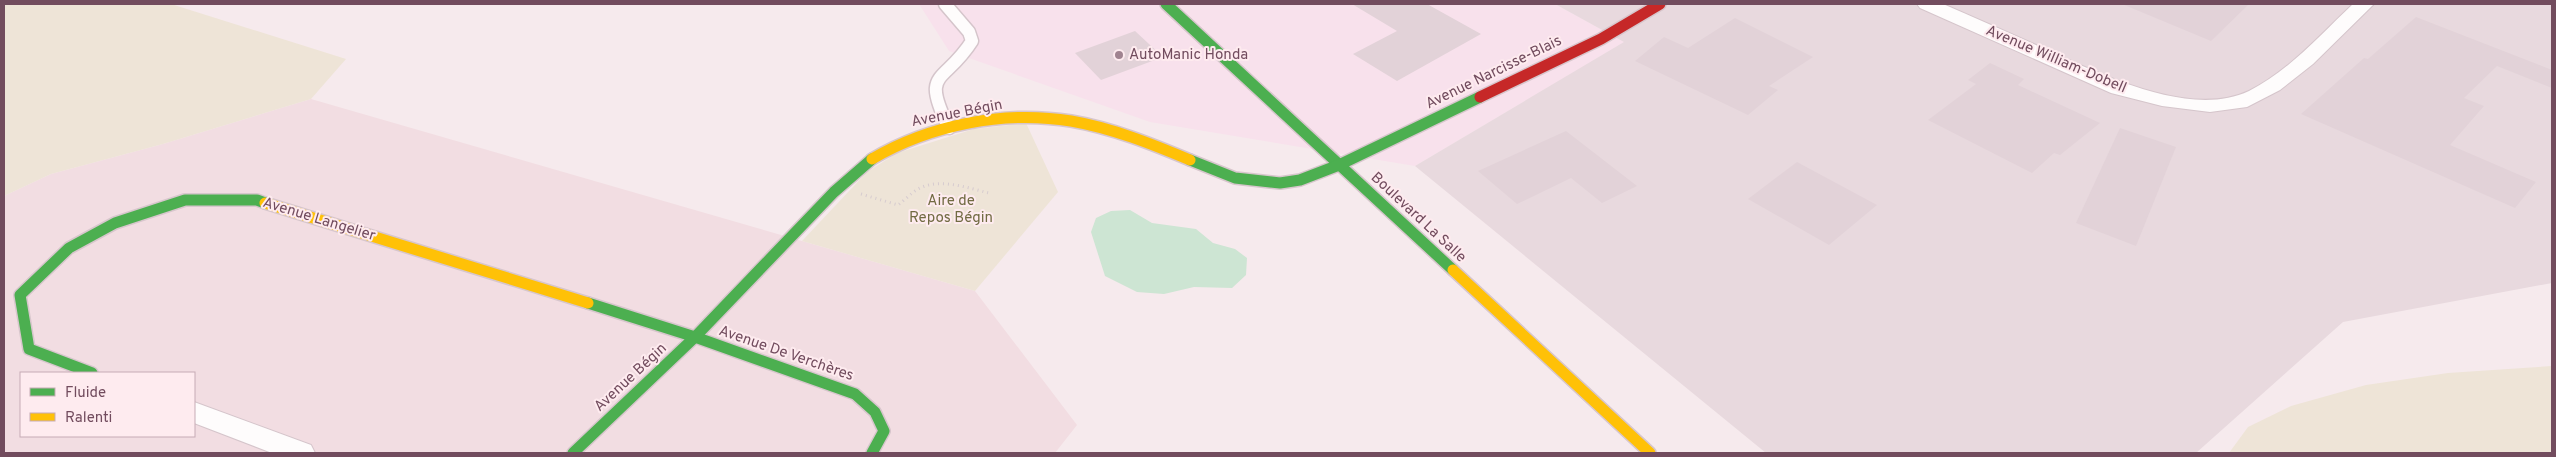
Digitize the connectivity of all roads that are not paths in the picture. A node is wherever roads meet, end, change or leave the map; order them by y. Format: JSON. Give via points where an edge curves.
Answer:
{"nodes":[{"id":1,"x":946,"y":4,"type":"edge"},
{"id":2,"x":1166,"y":4,"type":"edge"},
{"id":3,"x":1660,"y":4,"type":"edge"},
{"id":4,"x":1927,"y":4,"type":"edge"},
{"id":5,"x":2364,"y":4,"type":"edge"},
{"id":6,"x":949,"y":128,"type":"junction"},
{"id":7,"x":1339,"y":165,"type":"junction"},
{"id":8,"x":695,"y":338,"type":"junction"},
{"id":9,"x":89,"y":372,"type":"edge"},
{"id":10,"x":195,"y":412,"type":"edge"},
{"id":11,"x":300,"y":453,"type":"edge"},
{"id":12,"x":573,"y":453,"type":"edge"},
{"id":13,"x":872,"y":453,"type":"edge"},
{"id":14,"x":1650,"y":453,"type":"edge"}],
"edges":[{"from":1,"to":6,"type":"lane","via":[[969,32],[972,41],[966,54],[937,79],[933,89],[936,105]]},
{"from":2,"to":7,"type":"street","name":"Boulevard La Salle"},
{"from":3,"to":7,"type":"street","name":"Avenue Narcisse-Blais","via":[[1601,38]]},
{"from":4,"to":5,"type":"street","name":"Avenue William-Dobell","via":[[2118,89],[2153,98],[2207,105],[2237,103],[2271,88]]},
{"from":6,"to":7,"type":"street","name":"Avenue Bégin","via":[[1021,118],[1070,121],[1138,139],[1235,178],[1280,183],[1300,180]]},
{"from":6,"to":8,"type":"street","name":"Avenue Bégin","via":[[902,141],[873,158],[839,188]]},
{"from":7,"to":14,"type":"street","name":"Boulevard La Salle"},
{"from":8,"to":9,"type":"street","name":"Avenue Langelier","via":[[257,200],[185,200],[115,223],[69,248],[20,295],[29,349]]},
{"from":8,"to":12,"type":"street","name":"Avenue Bégin"},
{"from":8,"to":13,"type":"street","name":"Avenue De Verchères","via":[[856,394],[875,412],[884,431]]},
{"from":10,"to":11,"type":"street"}]}
